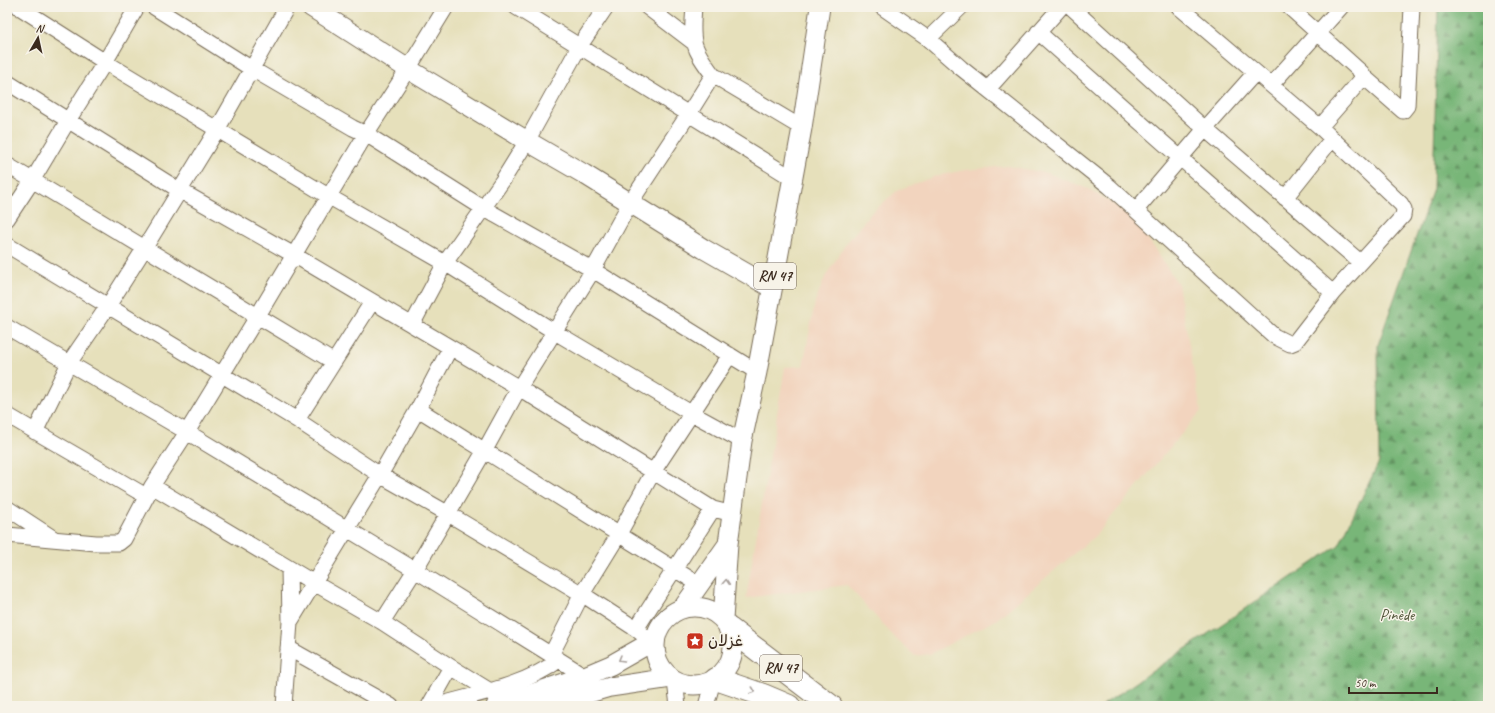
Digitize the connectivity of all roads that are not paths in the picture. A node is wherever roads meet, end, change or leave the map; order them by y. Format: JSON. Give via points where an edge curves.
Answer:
{"nodes":[{"id":1,"x":19,"y":7,"type":"edge"},
{"id":2,"x":136,"y":7,"type":"edge"},
{"id":3,"x":154,"y":7,"type":"edge"},
{"id":4,"x":287,"y":7,"type":"edge"},
{"id":5,"x":311,"y":7,"type":"edge"},
{"id":6,"x":446,"y":7,"type":"edge"},
{"id":7,"x":516,"y":7,"type":"edge"},
{"id":8,"x":606,"y":7,"type":"edge"},
{"id":9,"x":647,"y":7,"type":"edge"},
{"id":10,"x":694,"y":7,"type":"edge"},
{"id":11,"x":820,"y":7,"type":"edge"},
{"id":12,"x":961,"y":7,"type":"edge"},
{"id":13,"x":1061,"y":7,"type":"edge"},
{"id":14,"x":1071,"y":7,"type":"edge"},
{"id":15,"x":1179,"y":7,"type":"edge"},
{"id":16,"x":1290,"y":7,"type":"edge"},
{"id":17,"x":1341,"y":7,"type":"edge"},
{"id":18,"x":886,"y":8,"type":"edge"},
{"id":19,"x":1410,"y":9,"type":"edge"},
{"id":20,"x":1038,"y":32,"type":"junction"},
{"id":21,"x":1318,"y":32,"type":"junction"},
{"id":22,"x":928,"y":39,"type":"junction"},
{"id":23,"x":693,"y":42,"type":"junction"},
{"id":24,"x":579,"y":47,"type":"junction"},
{"id":25,"x":105,"y":62,"type":"junction"},
{"id":26,"x":252,"y":69,"type":"junction"},
{"id":27,"x":408,"y":69,"type":"junction"},
{"id":28,"x":1255,"y":73,"type":"junction"},
{"id":29,"x":713,"y":75,"type":"junction"},
{"id":30,"x":1363,"y":76,"type":"junction"},
{"id":31,"x":7,"y":82,"type":"edge"},
{"id":32,"x":1271,"y":85,"type":"junction"},
{"id":33,"x":988,"y":89,"type":"junction"},
{"id":34,"x":688,"y":115,"type":"junction"},
{"id":35,"x":69,"y":119,"type":"junction"},
{"id":36,"x":1320,"y":127,"type":"junction"},
{"id":37,"x":218,"y":128,"type":"junction"},
{"id":38,"x":802,"y":128,"type":"junction"},
{"id":39,"x":1205,"y":128,"type":"junction"},
{"id":40,"x":366,"y":134,"type":"junction"},
{"id":41,"x":1332,"y":139,"type":"junction"},
{"id":42,"x":527,"y":141,"type":"junction"},
{"id":43,"x":1181,"y":158,"type":"junction"},
{"id":44,"x":7,"y":165,"type":"edge"},
{"id":45,"x":792,"y":178,"type":"junction"},
{"id":46,"x":32,"y":181,"type":"junction"},
{"id":47,"x":179,"y":190,"type":"junction"},
{"id":48,"x":328,"y":196,"type":"junction"},
{"id":49,"x":1285,"y":198,"type":"junction"},
{"id":50,"x":630,"y":203,"type":"junction"},
{"id":51,"x":483,"y":208,"type":"junction"},
{"id":52,"x":1136,"y":210,"type":"junction"},
{"id":53,"x":7,"y":220,"type":"edge"},
{"id":54,"x":7,"y":245,"type":"edge"},
{"id":55,"x":144,"y":249,"type":"junction"},
{"id":56,"x":294,"y":255,"type":"junction"},
{"id":57,"x":1360,"y":262,"type":"junction"},
{"id":58,"x":445,"y":263,"type":"junction"},
{"id":59,"x":593,"y":270,"type":"junction"},
{"id":60,"x":772,"y":288,"type":"junction"},
{"id":61,"x":1333,"y":293,"type":"junction"},
{"id":62,"x":372,"y":302,"type":"junction"},
{"id":63,"x":108,"y":306,"type":"junction"},
{"id":64,"x":257,"y":317,"type":"junction"},
{"id":65,"x":412,"y":325,"type":"junction"},
{"id":66,"x":7,"y":326,"type":"edge"},
{"id":67,"x":555,"y":332,"type":"junction"},
{"id":68,"x":450,"y":348,"type":"junction"},
{"id":69,"x":730,"y":355,"type":"junction"},
{"id":70,"x":334,"y":362,"type":"junction"},
{"id":71,"x":68,"y":363,"type":"junction"},
{"id":72,"x":757,"y":372,"type":"junction"},
{"id":73,"x":221,"y":374,"type":"junction"},
{"id":74,"x":520,"y":388,"type":"junction"},
{"id":75,"x":418,"y":408,"type":"junction"},
{"id":76,"x":691,"y":413,"type":"junction"},
{"id":77,"x":7,"y":415,"type":"edge"},
{"id":78,"x":297,"y":420,"type":"junction"},
{"id":79,"x":35,"y":432,"type":"junction"},
{"id":80,"x":187,"y":432,"type":"junction"},
{"id":81,"x":742,"y":442,"type":"junction"},
{"id":82,"x":485,"y":450,"type":"junction"},
{"id":83,"x":653,"y":472,"type":"junction"},
{"id":84,"x":380,"y":475,"type":"junction"},
{"id":85,"x":149,"y":491,"type":"junction"},
{"id":86,"x":7,"y":508,"type":"edge"},
{"id":87,"x":713,"y":509,"type":"junction"},
{"id":88,"x":447,"y":513,"type":"junction"},
{"id":89,"x":733,"y":514,"type":"junction"},
{"id":90,"x":347,"y":530,"type":"junction"},
{"id":91,"x":619,"y":534,"type":"junction"},
{"id":92,"x":7,"y":535,"type":"edge"},
{"id":93,"x":55,"y":539,"type":"junction"},
{"id":94,"x":728,"y":544,"type":"junction"},
{"id":95,"x":289,"y":568,"type":"junction"},
{"id":96,"x":674,"y":569,"type":"junction"},
{"id":97,"x":414,"y":570,"type":"junction"},
{"id":98,"x":314,"y":583,"type":"junction"},
{"id":99,"x":700,"y":585,"type":"junction"},
{"id":100,"x":582,"y":594,"type":"junction"},
{"id":101,"x":682,"y":609,"type":"junction"},
{"id":102,"x":290,"y":622,"type":"junction"},
{"id":103,"x":382,"y":622,"type":"junction"},
{"id":104,"x":727,"y":625,"type":"junction"},
{"id":105,"x":636,"y":630,"type":"junction"},
{"id":106,"x":654,"y":641,"type":"junction"},
{"id":107,"x":288,"y":648,"type":"junction"},
{"id":108,"x":555,"y":658,"type":"junction"},
{"id":109,"x":450,"y":667,"type":"junction"},
{"id":110,"x":585,"y":676,"type":"junction"},
{"id":111,"x":673,"y":679,"type":"junction"},
{"id":112,"x":715,"y":680,"type":"junction"},
{"id":113,"x":495,"y":700,"type":"edge"},
{"id":114,"x":284,"y":706,"type":"edge"},
{"id":115,"x":391,"y":706,"type":"edge"},
{"id":116,"x":429,"y":706,"type":"edge"},
{"id":117,"x":434,"y":706,"type":"edge"},
{"id":118,"x":545,"y":706,"type":"edge"},
{"id":119,"x":678,"y":706,"type":"edge"},
{"id":120,"x":706,"y":706,"type":"edge"},
{"id":121,"x":789,"y":706,"type":"edge"},
{"id":122,"x":831,"y":706,"type":"edge"}],
"edges":[{"from":1,"to":25,"type":"street"},
{"from":2,"to":25,"type":"street"},
{"from":3,"to":26,"type":"street"},
{"from":4,"to":26,"type":"street"},
{"from":5,"to":27,"type":"main road"},
{"from":6,"to":27,"type":"street"},
{"from":7,"to":24,"type":"street"},
{"from":8,"to":24,"type":"street"},
{"from":9,"to":23,"type":"street"},
{"from":10,"to":23,"type":"street"},
{"from":11,"to":38,"type":"main road","number":"RN 47"},
{"from":12,"to":22,"type":"street"},
{"from":13,"to":20,"type":"street"},
{"from":14,"to":39,"type":"street"},
{"from":15,"to":28,"type":"street"},
{"from":16,"to":21,"type":"street"},
{"from":17,"to":21,"type":"street"},
{"from":18,"to":22,"type":"street"},
{"from":19,"to":30,"type":"street","via":[[1405,110],[1403,111]]},
{"from":20,"to":33,"type":"street"},
{"from":20,"to":43,"type":"street"},
{"from":21,"to":30,"type":"street"},
{"from":21,"to":32,"type":"street"},
{"from":22,"to":33,"type":"street"},
{"from":23,"to":29,"type":"street"},
{"from":24,"to":34,"type":"street"},
{"from":24,"to":42,"type":"street"},
{"from":25,"to":35,"type":"street"},
{"from":25,"to":37,"type":"street"},
{"from":26,"to":37,"type":"street"},
{"from":26,"to":40,"type":"street"},
{"from":27,"to":40,"type":"street"},
{"from":27,"to":42,"type":"main road"},
{"from":28,"to":32,"type":"street"},
{"from":28,"to":39,"type":"street"},
{"from":29,"to":34,"type":"street"},
{"from":29,"to":38,"type":"street"},
{"from":30,"to":36,"type":"street"},
{"from":31,"to":35,"type":"street"},
{"from":32,"to":36,"type":"street"},
{"from":33,"to":52,"type":"street"},
{"from":34,"to":45,"type":"street"},
{"from":34,"to":50,"type":"street"},
{"from":35,"to":46,"type":"street"},
{"from":35,"to":47,"type":"street"},
{"from":36,"to":41,"type":"street"},
{"from":37,"to":47,"type":"street"},
{"from":37,"to":48,"type":"street"},
{"from":38,"to":45,"type":"main road","number":"RN 47"},
{"from":39,"to":43,"type":"street"},
{"from":39,"to":49,"type":"street"},
{"from":40,"to":48,"type":"street"},
{"from":40,"to":51,"type":"street"},
{"from":41,"to":49,"type":"street"},
{"from":41,"to":57,"type":"street","via":[[1404,209],[1403,216]]},
{"from":42,"to":50,"type":"main road"},
{"from":42,"to":51,"type":"street"},
{"from":43,"to":52,"type":"street"},
{"from":43,"to":61,"type":"street"},
{"from":44,"to":46,"type":"street"},
{"from":45,"to":60,"type":"main road","number":"RN 47"},
{"from":46,"to":53,"type":"street"},
{"from":46,"to":55,"type":"street"},
{"from":47,"to":55,"type":"street"},
{"from":47,"to":56,"type":"street"},
{"from":48,"to":56,"type":"street"},
{"from":48,"to":58,"type":"street"},
{"from":49,"to":57,"type":"street"},
{"from":50,"to":59,"type":"street"},
{"from":50,"to":60,"type":"main road"},
{"from":51,"to":58,"type":"street"},
{"from":51,"to":59,"type":"street"},
{"from":52,"to":61,"type":"street","via":[[1274,336],[1285,342],[1295,342]]},
{"from":54,"to":63,"type":"street"},
{"from":55,"to":63,"type":"street"},
{"from":55,"to":64,"type":"street"},
{"from":56,"to":62,"type":"street"},
{"from":56,"to":64,"type":"street"},
{"from":57,"to":61,"type":"street"},
{"from":58,"to":65,"type":"street"},
{"from":58,"to":67,"type":"street"},
{"from":59,"to":67,"type":"street"},
{"from":59,"to":69,"type":"street"},
{"from":60,"to":72,"type":"main road","number":"RN 47"},
{"from":62,"to":65,"type":"street"},
{"from":62,"to":70,"type":"street"},
{"from":63,"to":71,"type":"street"},
{"from":63,"to":73,"type":"street"},
{"from":64,"to":70,"type":"street"},
{"from":64,"to":73,"type":"street"},
{"from":65,"to":68,"type":"street"},
{"from":66,"to":71,"type":"street"},
{"from":67,"to":74,"type":"street"},
{"from":67,"to":76,"type":"street"},
{"from":68,"to":74,"type":"street"},
{"from":68,"to":75,"type":"street"},
{"from":69,"to":72,"type":"street"},
{"from":69,"to":76,"type":"street"},
{"from":70,"to":78,"type":"street"},
{"from":71,"to":79,"type":"street"},
{"from":71,"to":80,"type":"street"},
{"from":72,"to":81,"type":"main road","number":"RN 47"},
{"from":73,"to":78,"type":"street"},
{"from":73,"to":80,"type":"street"},
{"from":74,"to":82,"type":"street"},
{"from":74,"to":83,"type":"street"},
{"from":75,"to":82,"type":"street"},
{"from":75,"to":84,"type":"street"},
{"from":76,"to":81,"type":"street"},
{"from":76,"to":83,"type":"street"},
{"from":77,"to":79,"type":"street"},
{"from":78,"to":84,"type":"street"},
{"from":79,"to":85,"type":"street"},
{"from":80,"to":85,"type":"street"},
{"from":80,"to":90,"type":"street"},
{"from":81,"to":89,"type":"main road","number":"RN 47"},
{"from":82,"to":88,"type":"street"},
{"from":82,"to":91,"type":"street"},
{"from":83,"to":87,"type":"street"},
{"from":83,"to":91,"type":"street"},
{"from":84,"to":88,"type":"street"},
{"from":84,"to":90,"type":"street"},
{"from":85,"to":93,"type":"street","via":[[127,535],[120,543]]},
{"from":85,"to":95,"type":"street"},
{"from":86,"to":93,"type":"street"},
{"from":87,"to":89,"type":"street"},
{"from":87,"to":96,"type":"street"},
{"from":88,"to":97,"type":"street"},
{"from":88,"to":100,"type":"street"},
{"from":89,"to":94,"type":"main road","number":"RN 47"},
{"from":90,"to":97,"type":"street"},
{"from":90,"to":98,"type":"street"},
{"from":91,"to":96,"type":"street"},
{"from":91,"to":100,"type":"street"},
{"from":92,"to":93,"type":"street"},
{"from":94,"to":99,"type":"main road","number":"RN 47"},
{"from":104,"to":94,"type":"main road","number":"RN 47","one_way":true},
{"from":95,"to":98,"type":"street"},
{"from":95,"to":102,"type":"street"},
{"from":96,"to":99,"type":"street"},
{"from":96,"to":105,"type":"street"},
{"from":97,"to":103,"type":"street"},
{"from":97,"to":108,"type":"street"},
{"from":98,"to":102,"type":"street"},
{"from":98,"to":103,"type":"street"},
{"from":99,"to":101,"type":"main road","number":"RN 47"},
{"from":100,"to":105,"type":"street"},
{"from":100,"to":108,"type":"street"},
{"from":101,"to":104,"type":"main road","via":[[704,608]]},
{"from":101,"to":106,"type":"main road","via":[[664,621]]},
{"from":102,"to":107,"type":"street"},
{"from":103,"to":109,"type":"street"},
{"from":104,"to":112,"type":"main road","via":[[734,651],[725,672]]},
{"from":104,"to":122,"type":"highway","number":"RN 47"},
{"from":105,"to":106,"type":"street"},
{"from":106,"to":110,"type":"main road","one_way":true,"via":[[610,666]]},
{"from":106,"to":111,"type":"main road","via":[[658,661]]},
{"from":107,"to":114,"type":"street"},
{"from":107,"to":115,"type":"street"},
{"from":108,"to":110,"type":"street"},
{"from":108,"to":113,"type":"street","via":[[548,669],[531,676]]},
{"from":109,"to":113,"type":"street"},
{"from":109,"to":116,"type":"street"},
{"from":110,"to":113,"type":"main road"},
{"from":111,"to":112,"type":"main road","via":[[694,686]]},
{"from":111,"to":118,"type":"main road","via":[[610,687]]},
{"from":111,"to":119,"type":"street"},
{"from":112,"to":120,"type":"street"},
{"from":112,"to":121,"type":"highway","number":"RN 47","one_way":true},
{"from":113,"to":117,"type":"street"}]}
